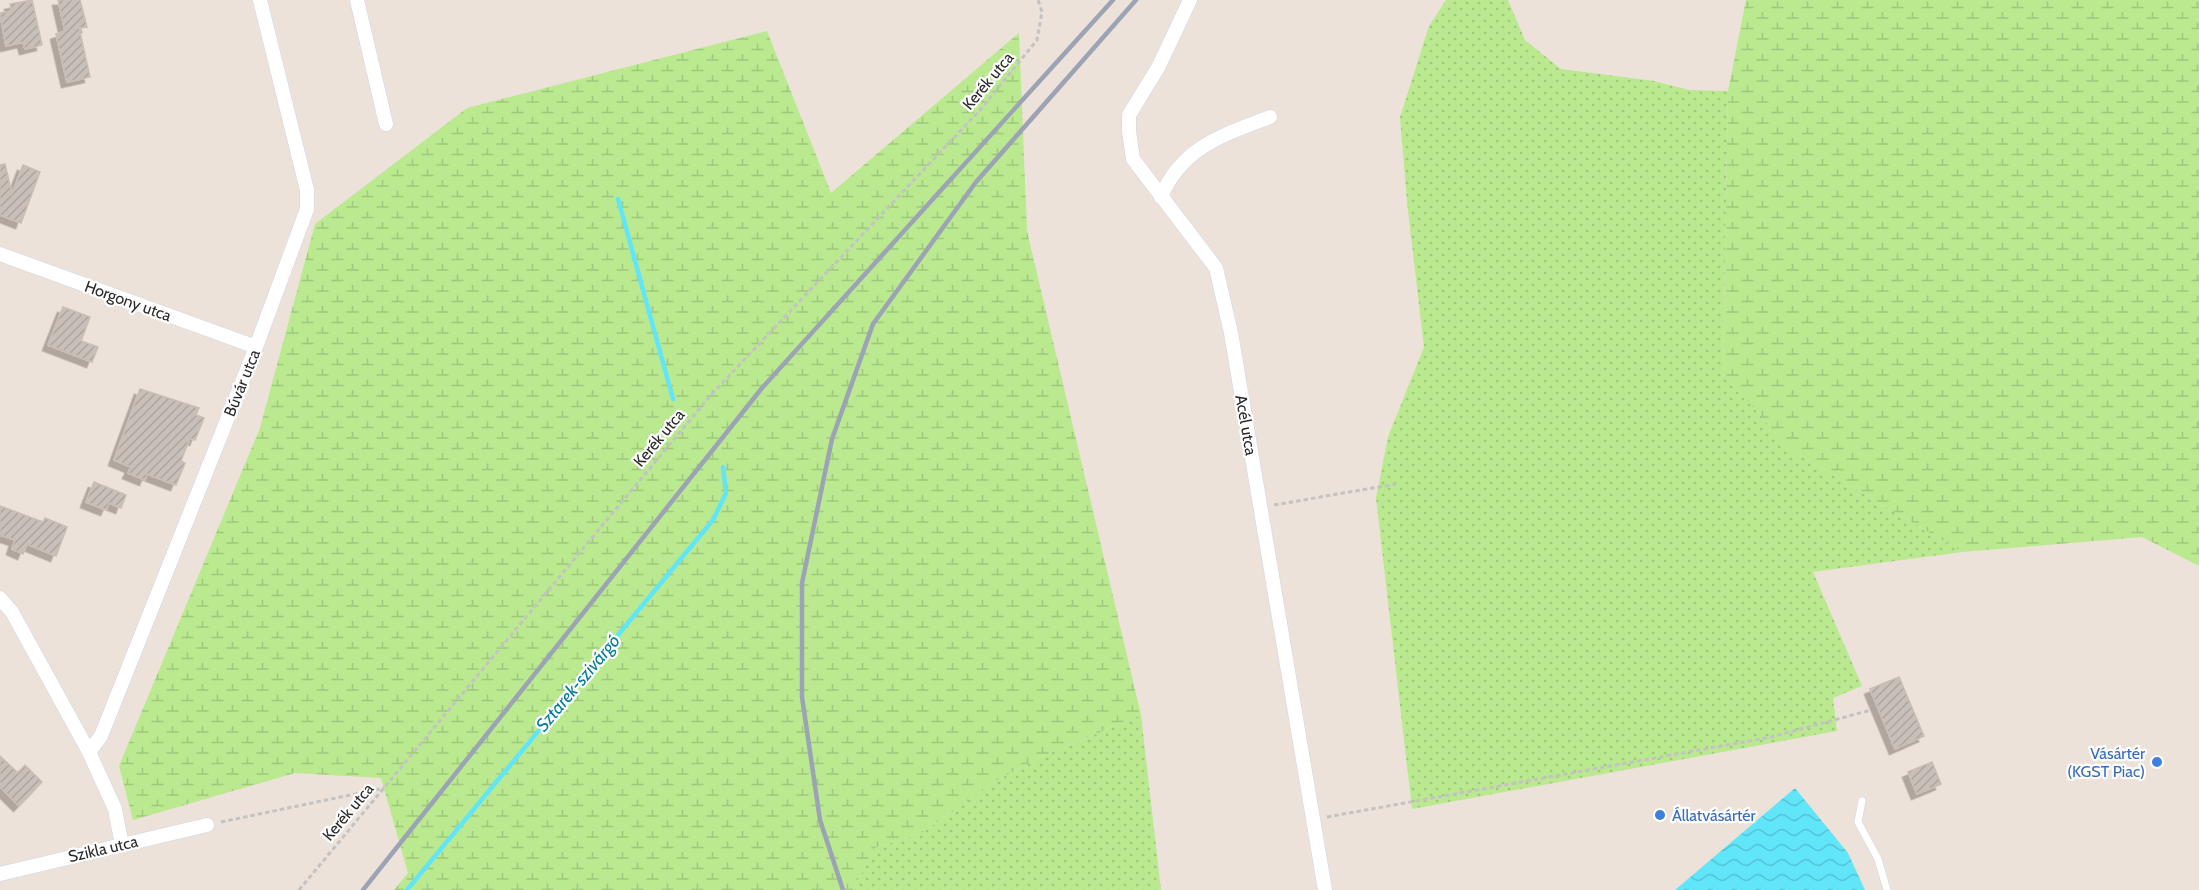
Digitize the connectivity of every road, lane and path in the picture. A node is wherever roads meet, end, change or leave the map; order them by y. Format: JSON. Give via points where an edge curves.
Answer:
{"nodes":[{"id":1,"x":260,"y":0,"type":"edge"},
{"id":2,"x":357,"y":0,"type":"edge"},
{"id":3,"x":1038,"y":0,"type":"edge"},
{"id":4,"x":1190,"y":0,"type":"edge"},
{"id":5,"x":1269,"y":117,"type":"dead end"},
{"id":6,"x":386,"y":124,"type":"dead end"},
{"id":7,"x":1161,"y":197,"type":"junction"},
{"id":8,"x":0,"y":254,"type":"edge"},
{"id":9,"x":256,"y":347,"type":"junction"},
{"id":10,"x":1396,"y":484,"type":"dead end"},
{"id":11,"x":1260,"y":506,"type":"junction"},
{"id":12,"x":0,"y":598,"type":"edge"},
{"id":13,"x":1871,"y":710,"type":"dead end"},
{"id":14,"x":89,"y":752,"type":"junction"},
{"id":15,"x":384,"y":788,"type":"junction"},
{"id":16,"x":1862,"y":801,"type":"dead end"},
{"id":17,"x":1313,"y":820,"type":"junction"},
{"id":18,"x":207,"y":825,"type":"joint"},
{"id":19,"x":122,"y":845,"type":"junction"},
{"id":20,"x":0,"y":874,"type":"edge"},
{"id":21,"x":299,"y":890,"type":"edge"},
{"id":22,"x":1325,"y":890,"type":"edge"},
{"id":23,"x":1887,"y":890,"type":"edge"}],
"edges":[{"from":1,"to":9,"type":"street","name":"Búvár utca","via":[[307,190],[307,210]]},
{"from":2,"to":6,"type":"street"},
{"from":3,"to":15,"type":"path","name":"Kerék utca","via":[[1042,26],[1037,40],[980,110],[710,396]]},
{"from":4,"to":7,"type":"street","name":"Acél utca","via":[[1159,66],[1129,115],[1133,159]]},
{"from":5,"to":7,"type":"street","via":[[1203,144]]},
{"from":7,"to":11,"type":"street","name":"Acél utca","via":[[1216,268]]},
{"from":8,"to":9,"type":"street","name":"Horgony utca"},
{"from":9,"to":14,"type":"street","name":"Búvár utca","via":[[101,736]]},
{"from":10,"to":11,"type":"path"},
{"from":11,"to":17,"type":"street","name":"Acél utca"},
{"from":12,"to":14,"type":"street","via":[[12,612]]},
{"from":13,"to":17,"type":"path","via":[[1771,737]]},
{"from":14,"to":19,"type":"street","via":[[115,809]]},
{"from":15,"to":18,"type":"path"},
{"from":15,"to":21,"type":"path","name":"Kerék utca"},
{"from":16,"to":23,"type":"lane","via":[[1858,822],[1878,859]]},
{"from":17,"to":22,"type":"street","name":"Acél utca"},
{"from":18,"to":19,"type":"street","name":"Szikla utca"},
{"from":19,"to":20,"type":"street","name":"Szikla utca"}]}
